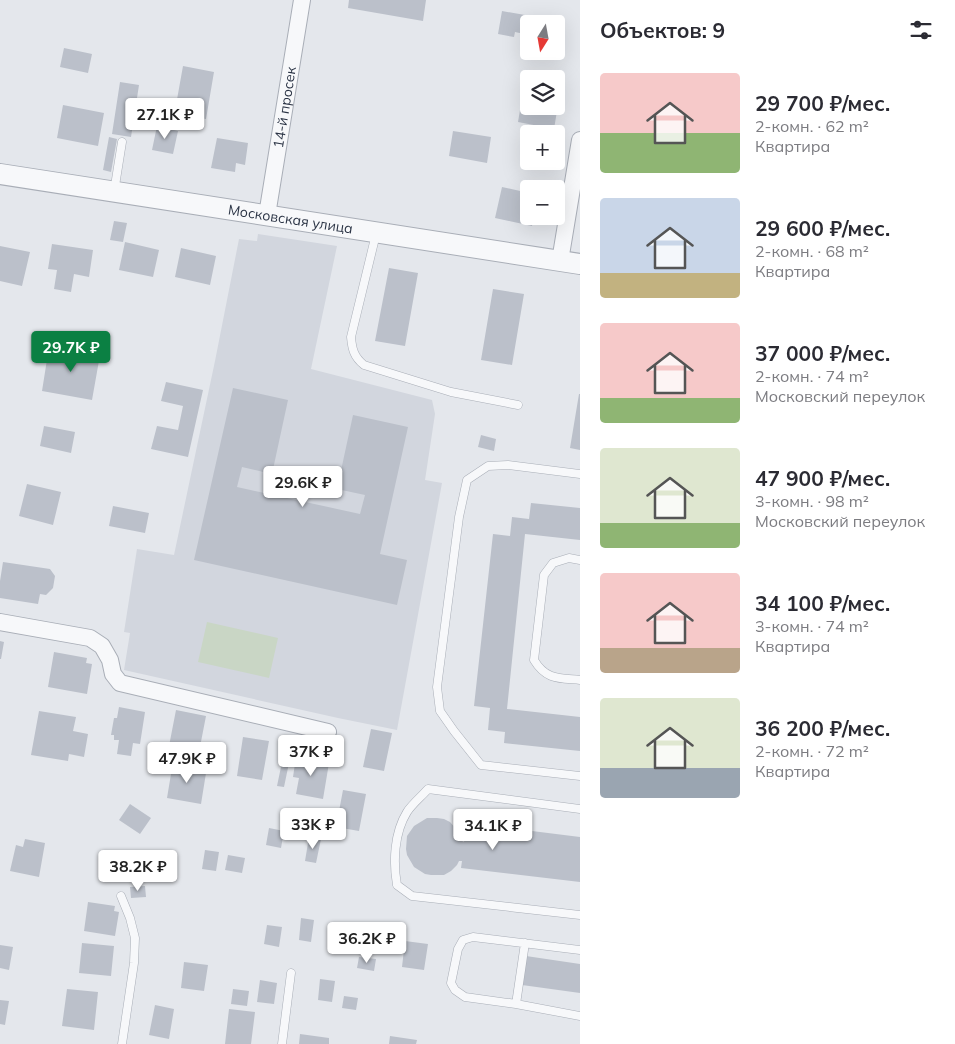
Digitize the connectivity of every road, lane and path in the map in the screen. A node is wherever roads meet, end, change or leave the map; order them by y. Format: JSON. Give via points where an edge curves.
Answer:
{"nodes":[{"id":1,"x":302,"y":0,"type":"edge"},
{"id":2,"x":580,"y":140,"type":"edge"},
{"id":3,"x":122,"y":142,"type":"dead end"},
{"id":4,"x":0,"y":174,"type":"edge"},
{"id":5,"x":114,"y":192,"type":"junction"},
{"id":6,"x":267,"y":215,"type":"junction"},
{"id":7,"x":376,"y":232,"type":"junction"},
{"id":8,"x":560,"y":260,"type":"junction"},
{"id":9,"x":580,"y":264,"type":"edge"},
{"id":10,"x":518,"y":405,"type":"dead end"},
{"id":11,"x":580,"y":474,"type":"edge"},
{"id":12,"x":580,"y":560,"type":"edge"},
{"id":13,"x":0,"y":622,"type":"edge"},
{"id":14,"x":580,"y":680,"type":"edge"},
{"id":15,"x":328,"y":732,"type":"dead end"},
{"id":16,"x":580,"y":776,"type":"edge"},
{"id":17,"x":580,"y":809,"type":"edge"},
{"id":18,"x":121,"y":896,"type":"dead end"},
{"id":19,"x":580,"y":915,"type":"edge"},
{"id":20,"x":525,"y":943,"type":"junction"},
{"id":21,"x":580,"y":950,"type":"edge"},
{"id":22,"x":291,"y":974,"type":"dead end"},
{"id":23,"x":516,"y":1004,"type":"junction"},
{"id":24,"x":580,"y":1016,"type":"edge"},
{"id":25,"x":122,"y":1044,"type":"edge"},
{"id":26,"x":282,"y":1044,"type":"edge"}],
"edges":[{"from":1,"to":6,"type":"street","name":"14-й просек"},
{"from":2,"to":8,"type":"street"},
{"from":3,"to":5,"type":"lane"},
{"from":4,"to":5,"type":"street","name":"Московская улица"},
{"from":5,"to":6,"type":"street","name":"Московская улица"},
{"from":6,"to":7,"type":"street","name":"Московская улица"},
{"from":7,"to":8,"type":"street","name":"Московская улица"},
{"from":7,"to":10,"type":"lane","via":[[352,337],[358,360],[364,365],[451,392]]},
{"from":8,"to":9,"type":"street","name":"Московская улица"},
{"from":11,"to":16,"type":"lane","via":[[508,465],[488,466],[467,480],[458,517],[437,687],[440,711],[481,765]]},
{"from":12,"to":14,"type":"lane","via":[[569,558],[552,563],[544,575],[534,660],[550,676]]},
{"from":13,"to":15,"type":"street","via":[[90,638],[102,646],[120,683]]},
{"from":17,"to":19,"type":"lane","via":[[428,789],[407,811],[398,830],[395,872],[397,885],[412,896]]},
{"from":18,"to":25,"type":"lane","via":[[135,938]]},
{"from":20,"to":21,"type":"lane"},
{"from":20,"to":23,"type":"lane"},
{"from":20,"to":23,"type":"lane","via":[[473,937],[463,940],[451,983],[465,996]]},
{"from":22,"to":26,"type":"lane"},
{"from":23,"to":24,"type":"lane"}]}
